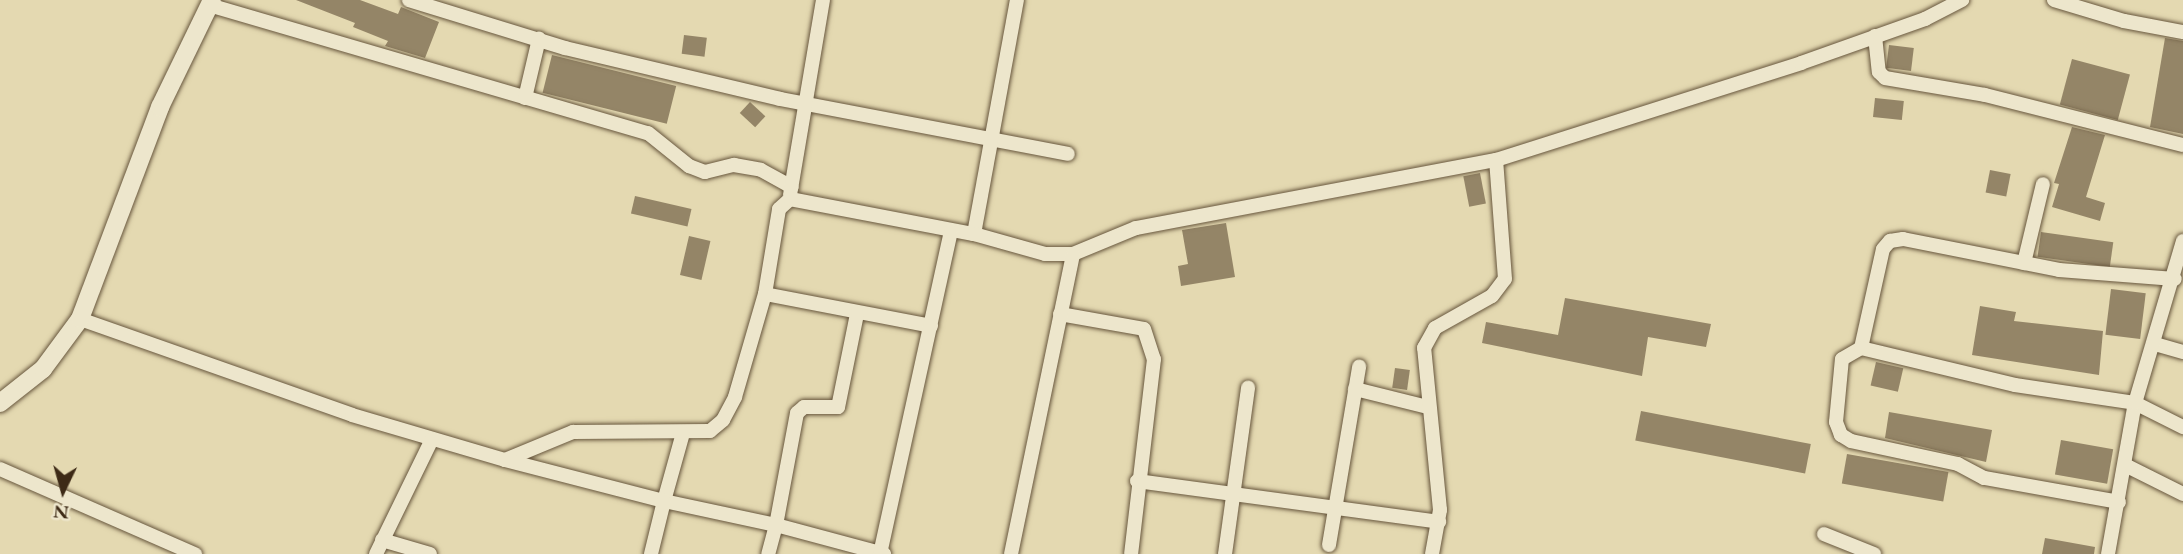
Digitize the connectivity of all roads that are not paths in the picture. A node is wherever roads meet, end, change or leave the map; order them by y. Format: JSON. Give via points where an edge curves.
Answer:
{"nodes":[{"id":1,"x":409,"y":0,"type":"edge"},
{"id":2,"x":823,"y":0,"type":"edge"},
{"id":3,"x":1017,"y":0,"type":"edge"},
{"id":4,"x":1929,"y":0,"type":"edge"},
{"id":5,"x":1962,"y":0,"type":"edge"},
{"id":6,"x":2053,"y":0,"type":"edge"},
{"id":7,"x":211,"y":3,"type":"edge"},
{"id":8,"x":1925,"y":19,"type":"junction"},
{"id":9,"x":2183,"y":32,"type":"edge"},
{"id":10,"x":1875,"y":36,"type":"junction"},
{"id":11,"x":539,"y":39,"type":"junction"},
{"id":12,"x":525,"y":98,"type":"junction"},
{"id":13,"x":806,"y":104,"type":"junction"},
{"id":14,"x":990,"y":136,"type":"junction"},
{"id":15,"x":2183,"y":145,"type":"edge"},
{"id":16,"x":1068,"y":153,"type":"dead end"},
{"id":17,"x":1496,"y":160,"type":"junction"},
{"id":18,"x":2043,"y":184,"type":"dead end"},
{"id":19,"x":791,"y":193,"type":"junction"},
{"id":20,"x":951,"y":232,"type":"junction"},
{"id":21,"x":974,"y":234,"type":"junction"},
{"id":22,"x":2183,"y":241,"type":"edge"},
{"id":23,"x":1073,"y":254,"type":"junction"},
{"id":24,"x":2024,"y":263,"type":"junction"},
{"id":25,"x":2175,"y":279,"type":"junction"},
{"id":26,"x":765,"y":294,"type":"junction"},
{"id":27,"x":857,"y":314,"type":"junction"},
{"id":28,"x":1060,"y":314,"type":"junction"},
{"id":29,"x":80,"y":319,"type":"junction"},
{"id":30,"x":931,"y":326,"type":"junction"},
{"id":31,"x":2155,"y":344,"type":"junction"},
{"id":32,"x":1861,"y":348,"type":"junction"},
{"id":33,"x":2183,"y":352,"type":"edge"},
{"id":34,"x":1359,"y":367,"type":"dead end"},
{"id":35,"x":1248,"y":388,"type":"dead end"},
{"id":36,"x":1355,"y":389,"type":"junction"},
{"id":37,"x":0,"y":402,"type":"edge"},
{"id":38,"x":2136,"y":403,"type":"junction"},
{"id":39,"x":1428,"y":407,"type":"junction"},
{"id":40,"x":2183,"y":427,"type":"edge"},
{"id":41,"x":682,"y":433,"type":"junction"},
{"id":42,"x":432,"y":439,"type":"junction"},
{"id":43,"x":505,"y":460,"type":"junction"},
{"id":44,"x":2125,"y":466,"type":"junction"},
{"id":45,"x":0,"y":469,"type":"edge"},
{"id":46,"x":1137,"y":481,"type":"junction"},
{"id":47,"x":1234,"y":494,"type":"junction"},
{"id":48,"x":2183,"y":494,"type":"edge"},
{"id":49,"x":664,"y":501,"type":"junction"},
{"id":50,"x":2119,"y":502,"type":"junction"},
{"id":51,"x":1335,"y":508,"type":"junction"},
{"id":52,"x":1439,"y":522,"type":"junction"},
{"id":53,"x":776,"y":525,"type":"junction"},
{"id":54,"x":1824,"y":534,"type":"dead end"},
{"id":55,"x":1329,"y":545,"type":"dead end"},
{"id":56,"x":379,"y":547,"type":"edge"},
{"id":57,"x":1867,"y":553,"type":"edge"},
{"id":58,"x":195,"y":554,"type":"edge"},
{"id":59,"x":430,"y":554,"type":"edge"},
{"id":60,"x":651,"y":554,"type":"edge"},
{"id":61,"x":768,"y":554,"type":"edge"},
{"id":62,"x":881,"y":554,"type":"edge"},
{"id":63,"x":1011,"y":554,"type":"edge"},
{"id":64,"x":1131,"y":554,"type":"edge"},
{"id":65,"x":1225,"y":554,"type":"edge"},
{"id":66,"x":1432,"y":554,"type":"edge"},
{"id":67,"x":2108,"y":554,"type":"edge"}],
"edges":[{"from":1,"to":11,"type":"street"},
{"from":2,"to":13,"type":"street"},
{"from":3,"to":14,"type":"street"},
{"from":4,"to":8,"type":"street"},
{"from":5,"to":8,"type":"street"},
{"from":6,"to":9,"type":"street"},
{"from":7,"to":12,"type":"street"},
{"from":7,"to":29,"type":"street","via":[[160,107]]},
{"from":8,"to":10,"type":"street"},
{"from":10,"to":15,"type":"street","via":[[1879,72],[1885,78],[1985,95]]},
{"from":10,"to":17,"type":"street"},
{"from":11,"to":12,"type":"street"},
{"from":11,"to":13,"type":"street"},
{"from":12,"to":19,"type":"street","via":[[648,133],[689,166],[705,172],[734,164],[761,170]]},
{"from":13,"to":14,"type":"street"},
{"from":13,"to":19,"type":"street"},
{"from":14,"to":16,"type":"street"},
{"from":14,"to":21,"type":"street"},
{"from":17,"to":23,"type":"street","via":[[1136,228]]},
{"from":17,"to":39,"type":"street","via":[[1505,279],[1492,296],[1435,328],[1426,340]]},
{"from":18,"to":24,"type":"street"},
{"from":19,"to":20,"type":"street"},
{"from":19,"to":26,"type":"street","via":[[779,209]]},
{"from":20,"to":21,"type":"street"},
{"from":20,"to":30,"type":"street"},
{"from":21,"to":23,"type":"street","via":[[1045,254]]},
{"from":22,"to":25,"type":"street"},
{"from":23,"to":28,"type":"street"},
{"from":24,"to":25,"type":"street","via":[[2118,278]]},
{"from":24,"to":32,"type":"street","via":[[1890,241],[1882,249]]},
{"from":25,"to":31,"type":"street"},
{"from":26,"to":27,"type":"street"},
{"from":26,"to":41,"type":"street","via":[[735,397],[723,420],[710,431]]},
{"from":27,"to":30,"type":"street"},
{"from":27,"to":53,"type":"street","via":[[838,407],[804,407],[797,413]]},
{"from":28,"to":46,"type":"street","via":[[1144,329],[1154,359]]},
{"from":28,"to":63,"type":"street"},
{"from":29,"to":37,"type":"street","via":[[43,369]]},
{"from":29,"to":42,"type":"street"},
{"from":30,"to":62,"type":"street"},
{"from":31,"to":33,"type":"street"},
{"from":31,"to":38,"type":"street"},
{"from":32,"to":38,"type":"street","via":[[2015,386]]},
{"from":32,"to":50,"type":"street","via":[[1842,359],[1836,405],[1841,435],[1958,464],[1984,478]]},
{"from":34,"to":36,"type":"street"},
{"from":35,"to":47,"type":"street"},
{"from":36,"to":39,"type":"street"},
{"from":36,"to":51,"type":"street"},
{"from":38,"to":40,"type":"street"},
{"from":38,"to":44,"type":"street"},
{"from":39,"to":52,"type":"street"},
{"from":41,"to":43,"type":"street","via":[[573,432]]},
{"from":41,"to":49,"type":"street"},
{"from":42,"to":43,"type":"street"},
{"from":42,"to":56,"type":"street"},
{"from":43,"to":49,"type":"street"},
{"from":44,"to":48,"type":"street"},
{"from":44,"to":50,"type":"street"},
{"from":45,"to":58,"type":"street"},
{"from":46,"to":47,"type":"street"},
{"from":46,"to":64,"type":"street"},
{"from":47,"to":51,"type":"street"},
{"from":47,"to":65,"type":"street"},
{"from":49,"to":53,"type":"street"},
{"from":49,"to":60,"type":"street"},
{"from":50,"to":67,"type":"street"},
{"from":51,"to":52,"type":"street"},
{"from":51,"to":55,"type":"street"},
{"from":52,"to":66,"type":"street"},
{"from":53,"to":61,"type":"street"},
{"from":53,"to":62,"type":"street"},
{"from":54,"to":57,"type":"street"},
{"from":56,"to":59,"type":"street"}]}
